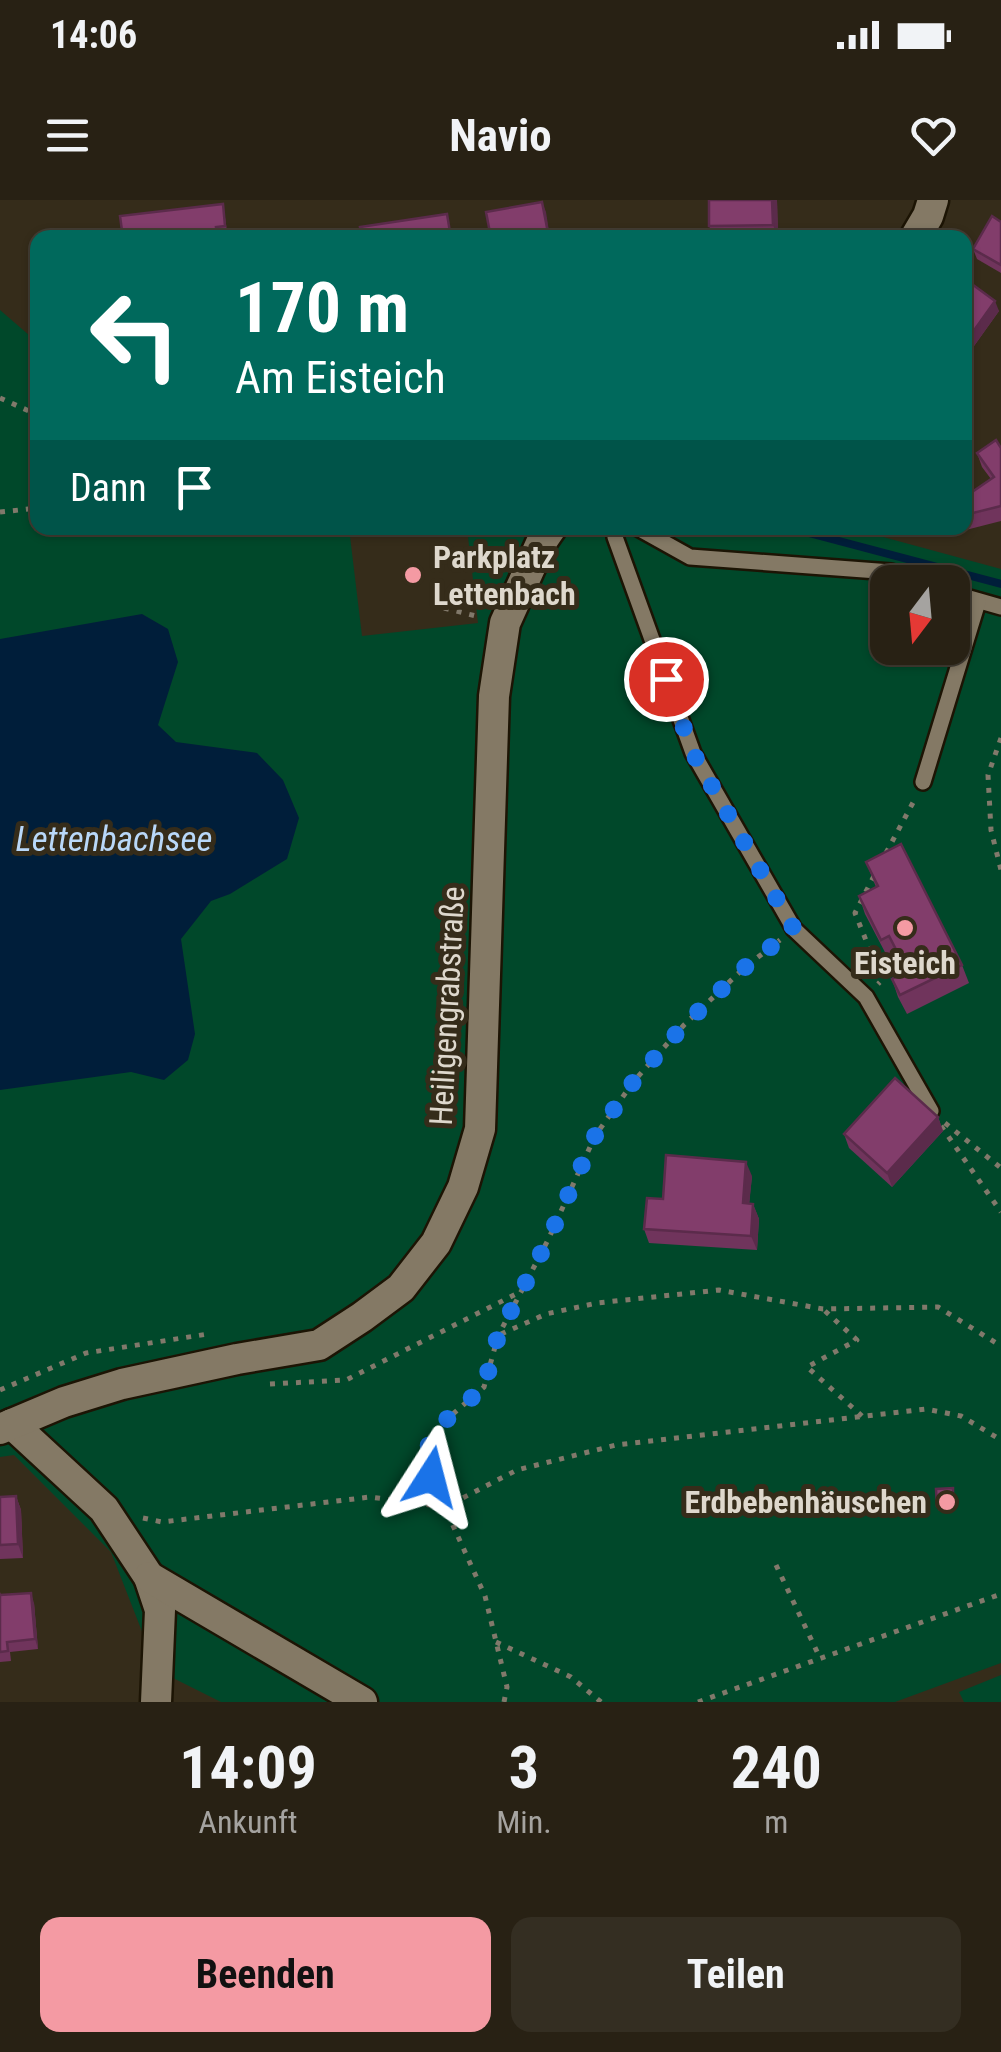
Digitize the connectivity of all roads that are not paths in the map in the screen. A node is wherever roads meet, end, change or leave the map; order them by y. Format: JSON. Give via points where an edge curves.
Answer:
{"nodes":[{"id":1,"x":932,"y":200,"type":"edge"},
{"id":2,"x":920,"y":230,"type":"edge"},
{"id":3,"x":546,"y":535,"type":"edge"},
{"id":4,"x":615,"y":535,"type":"edge"},
{"id":5,"x":650,"y":535,"type":"edge"},
{"id":6,"x":870,"y":571,"type":"edge"},
{"id":7,"x":970,"y":599,"type":"edge"},
{"id":8,"x":978,"y":602,"type":"junction"},
{"id":9,"x":1001,"y":607,"type":"edge"},
{"id":10,"x":923,"y":782,"type":"road end"},
{"id":11,"x":931,"y":1111,"type":"edge"},
{"id":12,"x":6,"y":1426,"type":"edge"},
{"id":13,"x":148,"y":1577,"type":"junction"},
{"id":14,"x":156,"y":1702,"type":"edge"},
{"id":15,"x":362,"y":1702,"type":"edge"}],
"edges":[{"from":1,"to":2,"type":"street"},
{"from":3,"to":12,"type":"street","name":"Heiligengrabstraße","via":[[505,623],[494,696],[480,1129],[463,1187],[436,1243],[401,1288],[319,1345],[122,1384]]},
{"from":4,"to":11,"type":"lane","via":[[693,753],[794,929],[866,998]]},
{"from":5,"to":6,"type":"lane","via":[[690,558]]},
{"from":7,"to":8,"type":"lane"},
{"from":8,"to":9,"type":"lane"},
{"from":8,"to":10,"type":"lane"},
{"from":12,"to":13,"type":"street","via":[[104,1509]]},
{"from":13,"to":14,"type":"street","via":[[160,1610]]},
{"from":13,"to":15,"type":"street"}]}
